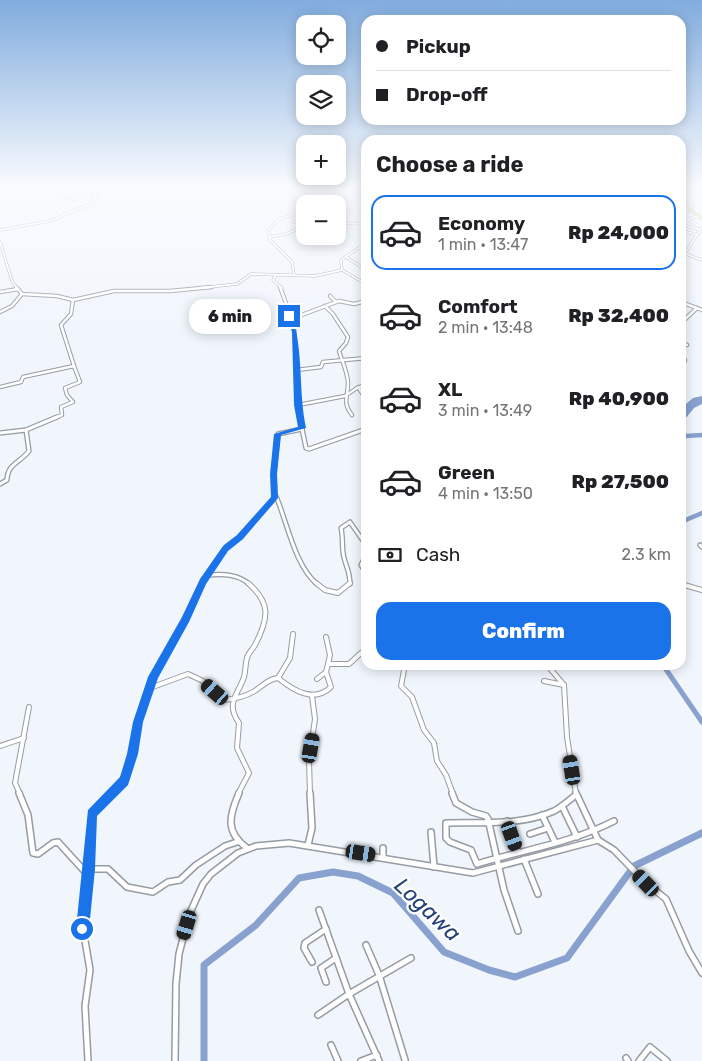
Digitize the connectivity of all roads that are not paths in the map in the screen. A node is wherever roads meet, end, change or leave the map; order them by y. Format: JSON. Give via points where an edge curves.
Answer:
{"nodes":[{"id":1,"x":283,"y":235,"type":"edge"},
{"id":2,"x":693,"y":235,"type":"edge"},
{"id":3,"x":697,"y":236,"type":"joint"},
{"id":4,"x":269,"y":237,"type":"joint"},
{"id":5,"x":0,"y":242,"type":"edge"},
{"id":6,"x":361,"y":246,"type":"edge"},
{"id":7,"x":358,"y":248,"type":"junction"},
{"id":8,"x":361,"y":249,"type":"edge"},
{"id":9,"x":686,"y":254,"type":"joint"},
{"id":10,"x":699,"y":254,"type":"dead end"},
{"id":11,"x":346,"y":257,"type":"junction"},
{"id":12,"x":696,"y":258,"type":"junction"},
{"id":13,"x":702,"y":260,"type":"edge"},
{"id":14,"x":361,"y":267,"type":"edge"},
{"id":15,"x":342,"y":270,"type":"junction"},
{"id":16,"x":348,"y":274,"type":"junction"},
{"id":17,"x":276,"y":275,"type":"junction"},
{"id":18,"x":294,"y":275,"type":"junction"},
{"id":19,"x":344,"y":276,"type":"dead end"},
{"id":20,"x":361,"y":281,"type":"edge"},
{"id":21,"x":18,"y":289,"type":"junction"},
{"id":22,"x":0,"y":292,"type":"edge"},
{"id":23,"x":22,"y":294,"type":"junction"},
{"id":24,"x":330,"y":296,"type":"dead end"},
{"id":25,"x":73,"y":300,"type":"junction"},
{"id":26,"x":337,"y":302,"type":"junction"},
{"id":27,"x":361,"y":302,"type":"edge"},
{"id":28,"x":686,"y":304,"type":"edge"},
{"id":29,"x":326,"y":306,"type":"junction"},
{"id":30,"x":697,"y":308,"type":"junction"},
{"id":31,"x":702,"y":310,"type":"edge"},
{"id":32,"x":0,"y":312,"type":"edge"},
{"id":33,"x":290,"y":319,"type":"junction"},
{"id":34,"x":686,"y":320,"type":"edge"},
{"id":35,"x":361,"y":358,"type":"edge"},
{"id":36,"x":342,"y":359,"type":"junction"},
{"id":37,"x":74,"y":366,"type":"junction"},
{"id":38,"x":296,"y":370,"type":"junction"},
{"id":39,"x":0,"y":387,"type":"edge"},
{"id":40,"x":361,"y":387,"type":"edge"},
{"id":41,"x":358,"y":388,"type":"junction"},
{"id":42,"x":361,"y":392,"type":"edge"},
{"id":43,"x":345,"y":396,"type":"junction"},
{"id":44,"x":298,"y":405,"type":"junction"},
{"id":45,"x":352,"y":415,"type":"dead end"},
{"id":46,"x":302,"y":428,"type":"junction"},
{"id":47,"x":26,"y":430,"type":"junction"},
{"id":48,"x":361,"y":431,"type":"edge"},
{"id":49,"x":0,"y":434,"type":"edge"},
{"id":50,"x":0,"y":484,"type":"edge"},
{"id":51,"x":276,"y":495,"type":"junction"},
{"id":52,"x":361,"y":538,"type":"edge"},
{"id":53,"x":209,"y":575,"type":"junction"},
{"id":54,"x":686,"y":585,"type":"edge"},
{"id":55,"x":702,"y":590,"type":"edge"},
{"id":56,"x":293,"y":634,"type":"dead end"},
{"id":57,"x":326,"y":636,"type":"dead end"},
{"id":58,"x":361,"y":653,"type":"edge"},
{"id":59,"x":328,"y":664,"type":"junction"},
{"id":60,"x":403,"y":670,"type":"edge"},
{"id":61,"x":551,"y":670,"type":"edge"},
{"id":62,"x":326,"y":672,"type":"junction"},
{"id":63,"x":278,"y":678,"type":"junction"},
{"id":64,"x":317,"y":679,"type":"dead end"},
{"id":65,"x":544,"y":681,"type":"dead end"},
{"id":66,"x":564,"y":685,"type":"junction"},
{"id":67,"x":150,"y":689,"type":"junction"},
{"id":68,"x":312,"y":696,"type":"junction"},
{"id":69,"x":233,"y":698,"type":"junction"},
{"id":70,"x":29,"y":707,"type":"dead end"},
{"id":71,"x":24,"y":738,"type":"junction"},
{"id":72,"x":0,"y":746,"type":"edge"},
{"id":73,"x":576,"y":795,"type":"junction"},
{"id":74,"x":562,"y":806,"type":"junction"},
{"id":75,"x":542,"y":814,"type":"junction"},
{"id":76,"x":507,"y":821,"type":"junction"},
{"id":77,"x":614,"y":821,"type":"dead end"},
{"id":78,"x":489,"y":823,"type":"junction"},
{"id":79,"x":548,"y":828,"type":"junction"},
{"id":80,"x":431,"y":832,"type":"dead end"},
{"id":81,"x":594,"y":832,"type":"junction"},
{"id":82,"x":530,"y":834,"type":"dead end"},
{"id":83,"x":577,"y":837,"type":"junction"},
{"id":84,"x":597,"y":839,"type":"junction"},
{"id":85,"x":237,"y":842,"type":"junction"},
{"id":86,"x":309,"y":842,"type":"junction"},
{"id":87,"x":555,"y":842,"type":"junction"},
{"id":88,"x":246,"y":848,"type":"junction"},
{"id":89,"x":383,"y":848,"type":"dead end"},
{"id":90,"x":518,"y":852,"type":"junction"},
{"id":91,"x":383,"y":857,"type":"junction"},
{"id":92,"x":524,"y":859,"type":"junction"},
{"id":93,"x":497,"y":862,"type":"junction"},
{"id":94,"x":434,"y":863,"type":"junction"},
{"id":95,"x":89,"y":869,"type":"junction"},
{"id":96,"x":88,"y":876,"type":"junction"},
{"id":97,"x":538,"y":894,"type":"dead end"},
{"id":98,"x":319,"y":910,"type":"dead end"},
{"id":99,"x":326,"y":929,"type":"junction"},
{"id":100,"x":518,"y":931,"type":"dead end"},
{"id":101,"x":366,"y":945,"type":"dead end"},
{"id":102,"x":336,"y":958,"type":"junction"},
{"id":103,"x":411,"y":958,"type":"dead end"},
{"id":104,"x":312,"y":962,"type":"dead end"},
{"id":105,"x":702,"y":973,"type":"edge"},
{"id":106,"x":380,"y":976,"type":"junction"},
{"id":107,"x":326,"y":982,"type":"dead end"},
{"id":108,"x":349,"y":994,"type":"junction"},
{"id":109,"x":318,"y":1015,"type":"dead end"},
{"id":110,"x":332,"y":1045,"type":"dead end"},
{"id":111,"x":377,"y":1055,"type":"junction"},
{"id":112,"x":405,"y":1060,"type":"edge"},
{"id":113,"x":88,"y":1061,"type":"edge"},
{"id":114,"x":175,"y":1061,"type":"edge"},
{"id":115,"x":338,"y":1061,"type":"edge"},
{"id":116,"x":361,"y":1061,"type":"edge"},
{"id":117,"x":380,"y":1061,"type":"edge"},
{"id":118,"x":639,"y":1061,"type":"edge"},
{"id":119,"x":666,"y":1061,"type":"edge"}],
"edges":[{"from":1,"to":4,"type":"street"},
{"from":2,"to":3,"type":"street"},
{"from":3,"to":9,"type":"street"},
{"from":4,"to":18,"type":"street","via":[[292,262]]},
{"from":5,"to":21,"type":"street","via":[[12,281]]},
{"from":6,"to":7,"type":"street"},
{"from":7,"to":8,"type":"street"},
{"from":7,"to":11,"type":"street"},
{"from":9,"to":12,"type":"street"},
{"from":10,"to":12,"type":"street"},
{"from":11,"to":14,"type":"street"},
{"from":11,"to":15,"type":"street","via":[[340,262]]},
{"from":12,"to":13,"type":"street"},
{"from":15,"to":16,"type":"street"},
{"from":15,"to":18,"type":"street","via":[[315,276]]},
{"from":16,"to":19,"type":"street"},
{"from":16,"to":20,"type":"street"},
{"from":17,"to":18,"type":"street"},
{"from":17,"to":25,"type":"street","via":[[251,274],[238,284],[106,292]]},
{"from":17,"to":33,"type":"street","via":[[273,280],[282,288]]},
{"from":21,"to":22,"type":"street"},
{"from":21,"to":23,"type":"street"},
{"from":23,"to":25,"type":"street"},
{"from":23,"to":32,"type":"street","via":[[12,306]]},
{"from":24,"to":26,"type":"street"},
{"from":25,"to":37,"type":"street","via":[[71,314],[61,325]]},
{"from":26,"to":27,"type":"street"},
{"from":26,"to":29,"type":"street"},
{"from":28,"to":30,"type":"street"},
{"from":29,"to":33,"type":"street"},
{"from":29,"to":36,"type":"street","via":[[336,315],[348,337],[339,349]]},
{"from":30,"to":31,"type":"street"},
{"from":30,"to":34,"type":"street"},
{"from":33,"to":38,"type":"street"},
{"from":35,"to":36,"type":"street"},
{"from":36,"to":38,"type":"street","via":[[323,362],[320,367]]},
{"from":36,"to":43,"type":"street","via":[[348,383]]},
{"from":37,"to":39,"type":"street","via":[[23,377],[19,382]]},
{"from":37,"to":47,"type":"street","via":[[80,382],[66,388],[73,402],[61,407],[62,415]]},
{"from":38,"to":44,"type":"street"},
{"from":40,"to":41,"type":"street"},
{"from":41,"to":42,"type":"street"},
{"from":41,"to":43,"type":"street"},
{"from":43,"to":44,"type":"street"},
{"from":43,"to":45,"type":"street"},
{"from":44,"to":46,"type":"street"},
{"from":46,"to":48,"type":"street","via":[[308,449]]},
{"from":46,"to":51,"type":"street","via":[[277,435]]},
{"from":47,"to":49,"type":"street"},
{"from":47,"to":50,"type":"street","via":[[29,453],[14,462],[7,473],[7,480]]},
{"from":51,"to":52,"type":"street","via":[[298,557],[314,581],[331,593],[338,593],[350,584],[350,572],[342,550],[341,528],[350,522]]},
{"from":51,"to":53,"type":"street","via":[[263,513],[226,548]]},
{"from":53,"to":67,"type":"street","via":[[156,671]]},
{"from":53,"to":69,"type":"street","via":[[228,574],[245,580],[266,606],[265,621],[247,657],[243,680]]},
{"from":54,"to":55,"type":"street"},
{"from":56,"to":63,"type":"street","via":[[290,658]]},
{"from":57,"to":59,"type":"street","via":[[330,655]]},
{"from":58,"to":59,"type":"street","via":[[349,664]]},
{"from":59,"to":62,"type":"street"},
{"from":60,"to":78,"type":"street","via":[[401,686],[411,696],[424,730],[434,744],[436,759],[456,803],[486,816]]},
{"from":61,"to":66,"type":"street"},
{"from":62,"to":64,"type":"street"},
{"from":62,"to":68,"type":"street","via":[[331,688],[321,695]]},
{"from":63,"to":68,"type":"street"},
{"from":63,"to":69,"type":"street","via":[[270,679],[251,694]]},
{"from":65,"to":66,"type":"street"},
{"from":66,"to":73,"type":"street","via":[[567,737]]},
{"from":67,"to":69,"type":"street","via":[[191,674],[224,700]]},
{"from":67,"to":95,"type":"street","via":[[138,722],[124,781],[91,816]]},
{"from":68,"to":86,"type":"street","via":[[315,720],[309,761]]},
{"from":69,"to":85,"type":"street","via":[[234,716],[239,724],[237,748],[249,773],[233,809],[232,834]]},
{"from":70,"to":71,"type":"street"},
{"from":71,"to":72,"type":"street"},
{"from":71,"to":96,"type":"street","via":[[15,783],[28,815],[33,853],[38,854],[58,842]]},
{"from":73,"to":74,"type":"street"},
{"from":73,"to":81,"type":"street"},
{"from":74,"to":75,"type":"street"},
{"from":74,"to":83,"type":"street"},
{"from":75,"to":76,"type":"street"},
{"from":75,"to":79,"type":"street"},
{"from":76,"to":78,"type":"street"},
{"from":76,"to":90,"type":"street"},
{"from":77,"to":81,"type":"street"},
{"from":78,"to":93,"type":"street"},
{"from":78,"to":93,"type":"street","via":[[446,824],[446,838],[471,850],[477,864]]},
{"from":79,"to":82,"type":"street"},
{"from":79,"to":87,"type":"street"},
{"from":80,"to":94,"type":"street"},
{"from":81,"to":83,"type":"street"},
{"from":81,"to":84,"type":"street"},
{"from":83,"to":87,"type":"street"},
{"from":84,"to":92,"type":"street"},
{"from":84,"to":105,"type":"street","via":[[623,858],[670,904]]},
{"from":85,"to":88,"type":"street"},
{"from":85,"to":95,"type":"street","via":[[201,861],[182,879],[168,882],[153,892],[127,887],[108,869]]},
{"from":86,"to":88,"type":"street"},
{"from":86,"to":91,"type":"street"},
{"from":87,"to":90,"type":"street"},
{"from":88,"to":114,"type":"street","via":[[211,874],[190,914],[179,954]]},
{"from":89,"to":91,"type":"street"},
{"from":90,"to":93,"type":"street"},
{"from":91,"to":94,"type":"street"},
{"from":92,"to":93,"type":"street"},
{"from":92,"to":97,"type":"street"},
{"from":93,"to":94,"type":"street","via":[[473,873]]},
{"from":93,"to":100,"type":"street"},
{"from":95,"to":96,"type":"street"},
{"from":96,"to":113,"type":"street","via":[[82,923],[90,970],[85,1006]]},
{"from":98,"to":99,"type":"street"},
{"from":99,"to":102,"type":"street"},
{"from":99,"to":104,"type":"street","via":[[305,943],[304,948]]},
{"from":101,"to":106,"type":"street"},
{"from":102,"to":107,"type":"street","via":[[321,968]]},
{"from":102,"to":108,"type":"street"},
{"from":103,"to":106,"type":"street"},
{"from":106,"to":108,"type":"street"},
{"from":106,"to":112,"type":"street"},
{"from":108,"to":109,"type":"street"},
{"from":108,"to":111,"type":"street"},
{"from":110,"to":115,"type":"street"},
{"from":111,"to":116,"type":"street"},
{"from":111,"to":117,"type":"street"},
{"from":118,"to":119,"type":"street","via":[[650,1047]]}]}
